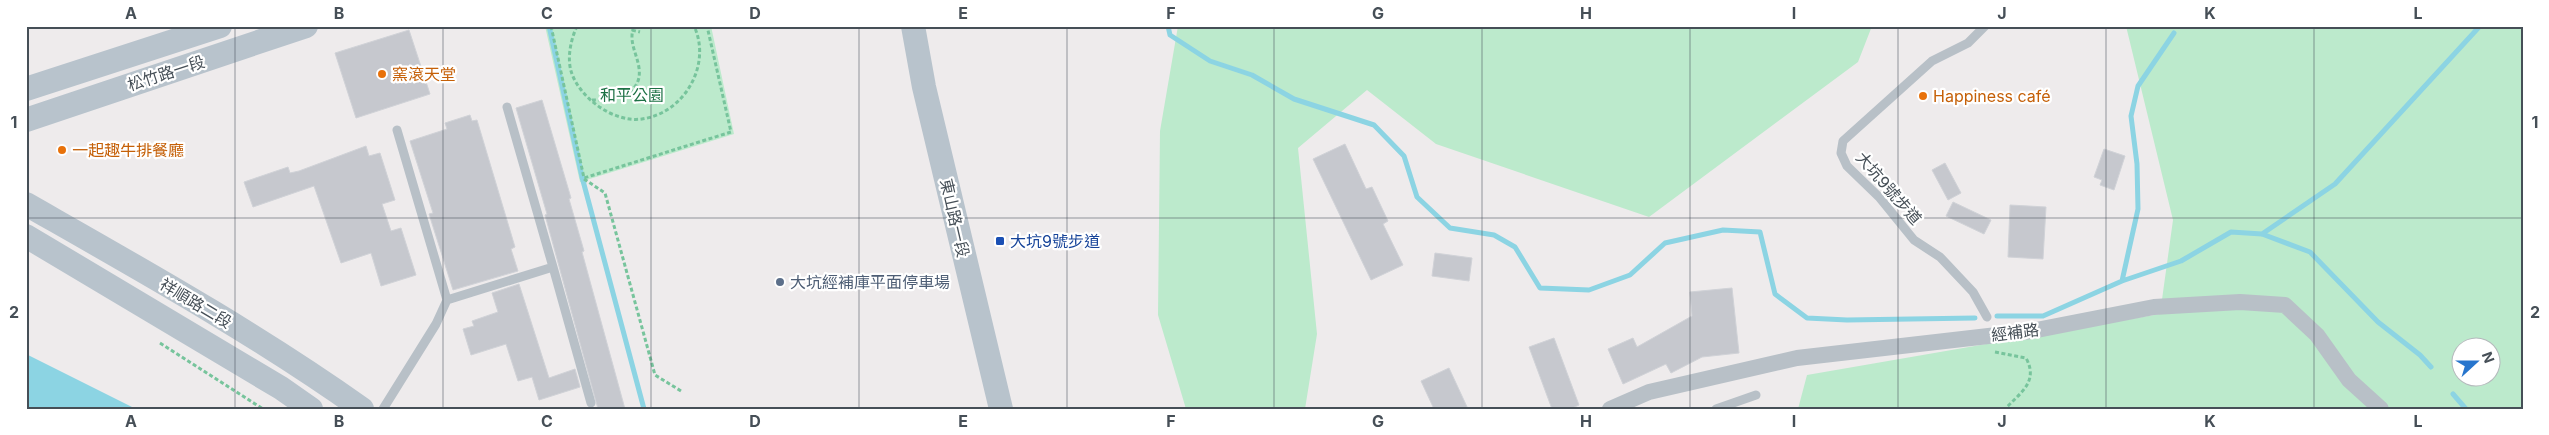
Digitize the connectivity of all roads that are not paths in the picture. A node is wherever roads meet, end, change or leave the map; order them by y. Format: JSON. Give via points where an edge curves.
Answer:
{"nodes":[{"id":1,"x":220,"y":26,"type":"edge"},
{"id":2,"x":306,"y":26,"type":"edge"},
{"id":3,"x":913,"y":26,"type":"edge"},
{"id":4,"x":1984,"y":26,"type":"edge"},
{"id":5,"x":26,"y":89,"type":"edge"},
{"id":6,"x":507,"y":107,"type":"dead end"},
{"id":7,"x":26,"y":120,"type":"edge"},
{"id":8,"x":397,"y":130,"type":"dead end"},
{"id":9,"x":26,"y":204,"type":"edge"},
{"id":10,"x":26,"y":236,"type":"edge"},
{"id":11,"x":553,"y":267,"type":"junction"},
{"id":12,"x":447,"y":300,"type":"junction"},
{"id":13,"x":1987,"y":317,"type":"dead end"},
{"id":14,"x":1756,"y":395,"type":"dead end"},
{"id":15,"x":591,"y":403,"type":"dead end"},
{"id":16,"x":311,"y":409,"type":"edge"},
{"id":17,"x":362,"y":409,"type":"edge"},
{"id":18,"x":383,"y":409,"type":"edge"},
{"id":19,"x":1001,"y":409,"type":"edge"},
{"id":20,"x":1610,"y":409,"type":"edge"},
{"id":21,"x":1716,"y":409,"type":"edge"},
{"id":22,"x":2381,"y":409,"type":"edge"}],
"edges":[{"from":1,"to":5,"type":"street","name":"松竹路一段"},
{"from":2,"to":7,"type":"street","name":"松竹路一段"},
{"from":3,"to":19,"type":"street","name":"東山路一段","via":[[924,87]]},
{"from":4,"to":13,"type":"lane","name":"大坑9號步道","via":[[1968,43],[1932,61],[1843,141],[1840,153],[1914,240],[1940,256],[1973,292]]},
{"from":6,"to":11,"type":"lane"},
{"from":8,"to":12,"type":"lane"},
{"from":9,"to":17,"type":"street","name":"祥順路二段","via":[[301,365]]},
{"from":10,"to":16,"type":"street","name":"祥順路二段","via":[[264,377]]},
{"from":11,"to":12,"type":"lane"},
{"from":11,"to":15,"type":"lane"},
{"from":12,"to":18,"type":"lane","via":[[436,324]]},
{"from":14,"to":21,"type":"lane"},
{"from":20,"to":22,"type":"street","name":"經補路","via":[[1649,392],[1797,358],[2032,331],[2154,306],[2240,302],[2285,305],[2317,335],[2348,380]]}]}
